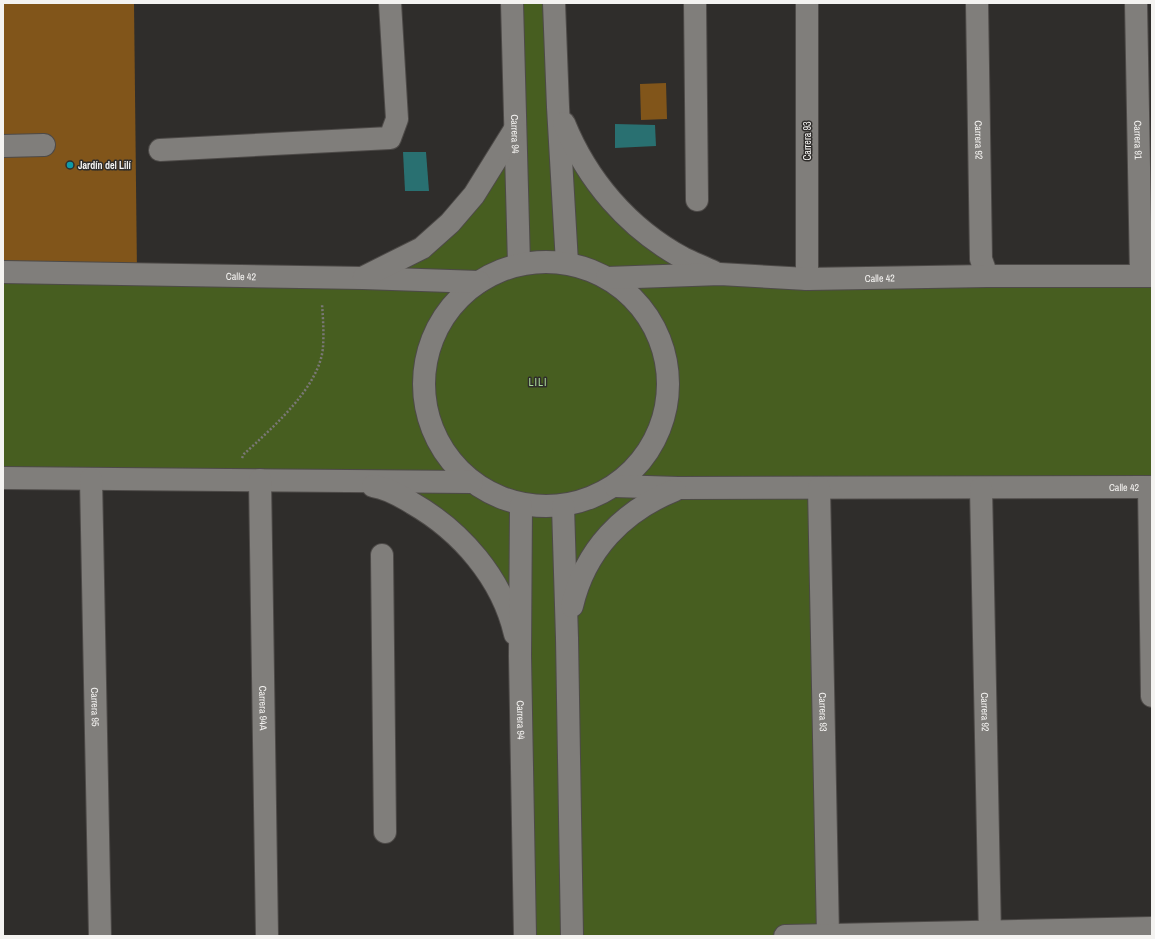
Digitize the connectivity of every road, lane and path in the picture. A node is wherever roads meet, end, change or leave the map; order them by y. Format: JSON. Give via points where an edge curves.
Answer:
{"nodes":[{"id":1,"x":390,"y":3,"type":"edge"},
{"id":2,"x":512,"y":3,"type":"edge"},
{"id":3,"x":554,"y":3,"type":"edge"},
{"id":4,"x":695,"y":3,"type":"edge"},
{"id":5,"x":807,"y":3,"type":"edge"},
{"id":6,"x":977,"y":3,"type":"edge"},
{"id":7,"x":1136,"y":3,"type":"edge"},
{"id":8,"x":558,"y":107,"type":"junction"},
{"id":9,"x":515,"y":129,"type":"junction"},
{"id":10,"x":44,"y":145,"type":"dead end"},
{"id":11,"x":3,"y":146,"type":"edge"},
{"id":12,"x":160,"y":150,"type":"dead end"},
{"id":13,"x":697,"y":200,"type":"dead end"},
{"id":14,"x":567,"y":263,"type":"junction"},
{"id":15,"x":519,"y":264,"type":"junction"},
{"id":16,"x":3,"y":272,"type":"edge"},
{"id":17,"x":720,"y":274,"type":"junction"},
{"id":18,"x":987,"y":276,"type":"junction"},
{"id":19,"x":1147,"y":276,"type":"edge"},
{"id":20,"x":363,"y":278,"type":"junction"},
{"id":21,"x":607,"y":278,"type":"junction"},
{"id":22,"x":807,"y":279,"type":"junction"},
{"id":23,"x":479,"y":282,"type":"junction"},
{"id":24,"x":322,"y":304,"type":"dead end"},
{"id":25,"x":239,"y":463,"type":"dead end"},
{"id":26,"x":3,"y":478,"type":"edge"},
{"id":27,"x":91,"y":479,"type":"junction"},
{"id":28,"x":260,"y":480,"type":"junction"},
{"id":29,"x":349,"y":480,"type":"junction"},
{"id":30,"x":472,"y":482,"type":"junction"},
{"id":31,"x":615,"y":486,"type":"junction"},
{"id":32,"x":1150,"y":487,"type":"edge"},
{"id":33,"x":678,"y":488,"type":"junction"},
{"id":34,"x":819,"y":488,"type":"junction"},
{"id":35,"x":981,"y":488,"type":"junction"},
{"id":36,"x":521,"y":505,"type":"junction"},
{"id":37,"x":563,"y":506,"type":"junction"},
{"id":38,"x":382,"y":555,"type":"dead end"},
{"id":39,"x":1151,"y":574,"type":"edge"},
{"id":40,"x":567,"y":638,"type":"junction"},
{"id":41,"x":520,"y":656,"type":"junction"},
{"id":42,"x":1152,"y":696,"type":"edge"},
{"id":43,"x":385,"y":832,"type":"dead end"},
{"id":44,"x":1152,"y":928,"type":"edge"},
{"id":45,"x":990,"y":934,"type":"edge"},
{"id":46,"x":100,"y":936,"type":"edge"},
{"id":47,"x":267,"y":936,"type":"edge"},
{"id":48,"x":525,"y":936,"type":"edge"},
{"id":49,"x":572,"y":936,"type":"edge"},
{"id":50,"x":785,"y":936,"type":"edge"},
{"id":51,"x":828,"y":936,"type":"edge"}],
"edges":[{"from":1,"to":12,"type":"street","via":[[398,119],[390,138]]},
{"from":2,"to":9,"type":"street","name":"Carrera 94"},
{"from":3,"to":8,"type":"street"},
{"from":4,"to":13,"type":"street"},
{"from":5,"to":22,"type":"street","name":"Carrera 93"},
{"from":6,"to":18,"type":"street","name":"Carrera 92","via":[[981,259]]},
{"from":7,"to":19,"type":"street","name":"Carrera 91"},
{"from":8,"to":14,"type":"street"},
{"from":8,"to":17,"type":"street","via":[[576,150],[594,179],[619,210],[655,240],[683,258]]},
{"from":9,"to":15,"type":"street","name":"Carrera 94"},
{"from":9,"to":20,"type":"street","via":[[474,195],[450,224],[422,248]]},
{"from":10,"to":11,"type":"street"},
{"from":14,"to":15,"type":"street"},
{"from":14,"to":21,"type":"street","via":[[581,266]]},
{"from":15,"to":23,"type":"street"},
{"from":16,"to":20,"type":"street","name":"Calle 42"},
{"from":17,"to":21,"type":"street","name":"Calle 42"},
{"from":17,"to":22,"type":"street","name":"Calle 42"},
{"from":18,"to":19,"type":"street","name":"Calle 42"},
{"from":18,"to":22,"type":"street","name":"Calle 42"},
{"from":20,"to":23,"type":"street","name":"Calle 42"},
{"from":21,"to":31,"type":"street","via":[[632,296],[651,320],[663,349],[668,380],[666,410],[656,440],[638,466]]},
{"from":23,"to":30,"type":"street","via":[[457,301],[440,324],[429,351],[425,380],[427,409],[436,437],[452,462]]},
{"from":24,"to":25,"type":"path","via":[[323,348],[316,373],[297,401],[244,454]]},
{"from":26,"to":27,"type":"street"},
{"from":27,"to":28,"type":"street"},
{"from":27,"to":46,"type":"street","name":"Carrera 95"},
{"from":28,"to":29,"type":"street"},
{"from":28,"to":47,"type":"street","name":"Carrera 94A"},
{"from":29,"to":30,"type":"street"},
{"from":29,"to":41,"type":"street","via":[[377,486],[428,512],[472,551],[503,601]]},
{"from":30,"to":36,"type":"street","via":[[487,492]]},
{"from":31,"to":33,"type":"street","name":"Calle 42"},
{"from":31,"to":37,"type":"street","via":[[590,499]]},
{"from":32,"to":35,"type":"street","name":"Calle 42"},
{"from":32,"to":39,"type":"street"},
{"from":33,"to":34,"type":"street","name":"Calle 42"},
{"from":33,"to":40,"type":"street","via":[[658,496],[639,508],[606,537],[582,574],[569,616]]},
{"from":34,"to":35,"type":"street","name":"Calle 42"},
{"from":34,"to":51,"type":"street","name":"Carrera 93"},
{"from":35,"to":45,"type":"street","name":"Carrera 92"},
{"from":36,"to":37,"type":"street"},
{"from":36,"to":41,"type":"street","name":"Carrera 94"},
{"from":37,"to":40,"type":"street"},
{"from":38,"to":43,"type":"street"},
{"from":39,"to":42,"type":"street"},
{"from":40,"to":49,"type":"street"},
{"from":41,"to":48,"type":"street","name":"Carrera 94"},
{"from":44,"to":45,"type":"street"},
{"from":45,"to":51,"type":"street"},
{"from":50,"to":51,"type":"street"}]}
